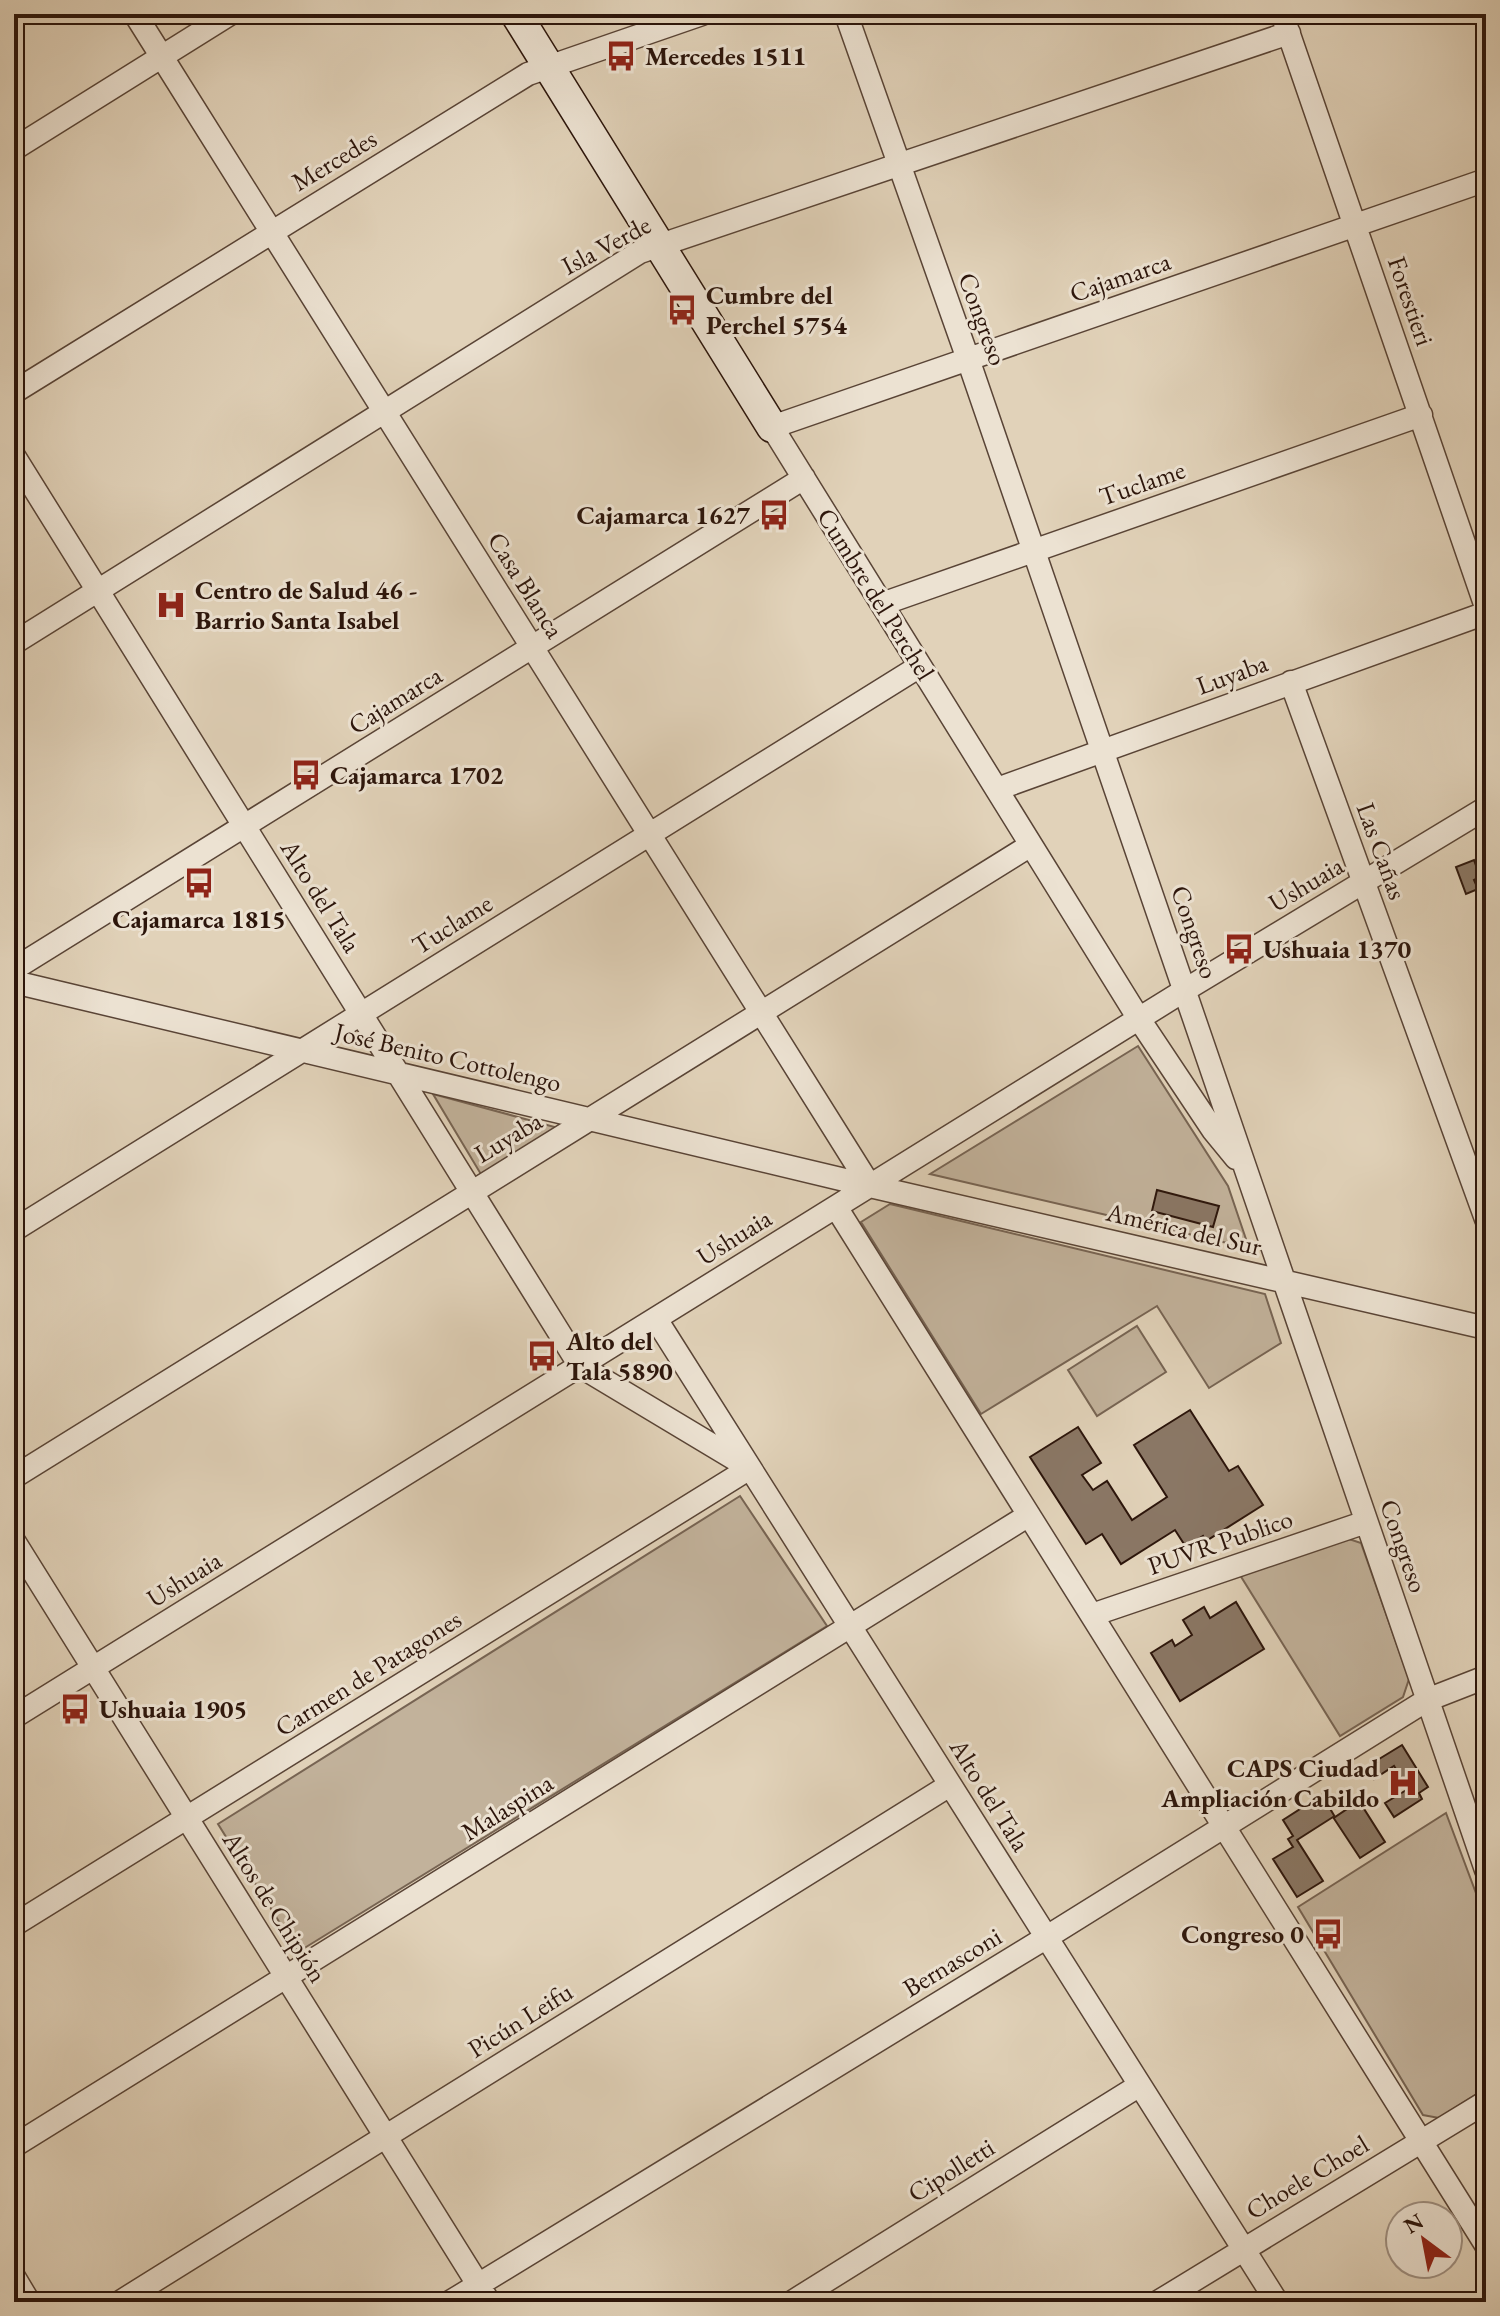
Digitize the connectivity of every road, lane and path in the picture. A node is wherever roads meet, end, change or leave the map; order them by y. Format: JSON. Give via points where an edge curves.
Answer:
{"nodes":[{"id":1,"x":135,"y":14,"type":"edge"},
{"id":2,"x":230,"y":14,"type":"edge"},
{"id":3,"x":516,"y":14,"type":"edge"},
{"id":4,"x":702,"y":14,"type":"edge"},
{"id":5,"x":846,"y":14,"type":"edge"},
{"id":6,"x":1285,"y":24,"type":"edge"},
{"id":7,"x":162,"y":57,"type":"junction"},
{"id":8,"x":548,"y":65,"type":"junction"},
{"id":9,"x":14,"y":149,"type":"edge"},
{"id":10,"x":898,"y":165,"type":"junction"},
{"id":11,"x":1486,"y":180,"type":"edge"},
{"id":12,"x":1355,"y":225,"type":"junction"},
{"id":13,"x":271,"y":231,"type":"junction"},
{"id":14,"x":659,"y":245,"type":"junction"},
{"id":15,"x":968,"y":359,"type":"junction"},
{"id":16,"x":14,"y":392,"type":"edge"},
{"id":17,"x":384,"y":412,"type":"junction"},
{"id":18,"x":1421,"y":415,"type":"junction"},
{"id":19,"x":772,"y":427,"type":"junction"},
{"id":20,"x":14,"y":456,"type":"edge"},
{"id":21,"x":804,"y":478,"type":"junction"},
{"id":22,"x":1034,"y":550,"type":"junction"},
{"id":23,"x":98,"y":591,"type":"junction"},
{"id":24,"x":882,"y":604,"type":"junction"},
{"id":25,"x":1486,"y":610,"type":"edge"},
{"id":26,"x":14,"y":643,"type":"edge"},
{"id":27,"x":532,"y":648,"type":"junction"},
{"id":28,"x":920,"y":666,"type":"junction"},
{"id":29,"x":1291,"y":682,"type":"junction"},
{"id":30,"x":1103,"y":750,"type":"junction"},
{"id":31,"x":997,"y":789,"type":"junction"},
{"id":32,"x":1486,"y":808,"type":"edge"},
{"id":33,"x":244,"y":826,"type":"junction"},
{"id":34,"x":650,"y":835,"type":"junction"},
{"id":35,"x":1031,"y":845,"type":"junction"},
{"id":36,"x":1364,"y":882,"type":"junction"},
{"id":37,"x":14,"y":969,"type":"edge"},
{"id":38,"x":14,"y":982,"type":"edge"},
{"id":39,"x":1185,"y":990,"type":"junction"},
{"id":40,"x":761,"y":1013,"type":"junction"},
{"id":41,"x":361,"y":1014,"type":"junction"},
{"id":42,"x":1139,"y":1019,"type":"junction"},
{"id":43,"x":303,"y":1051,"type":"junction"},
{"id":44,"x":398,"y":1074,"type":"junction"},
{"id":45,"x":591,"y":1119,"type":"junction"},
{"id":46,"x":1244,"y":1168,"type":"junction"},
{"id":47,"x":870,"y":1186,"type":"junction"},
{"id":48,"x":472,"y":1192,"type":"junction"},
{"id":49,"x":836,"y":1207,"type":"junction"},
{"id":50,"x":1486,"y":1219,"type":"edge"},
{"id":51,"x":14,"y":1230,"type":"edge"},
{"id":52,"x":1284,"y":1281,"type":"junction"},
{"id":53,"x":656,"y":1319,"type":"junction"},
{"id":54,"x":1486,"y":1328,"type":"edge"},
{"id":55,"x":580,"y":1366,"type":"junction"},
{"id":56,"x":750,"y":1468,"type":"junction"},
{"id":57,"x":14,"y":1477,"type":"edge"},
{"id":58,"x":1029,"y":1515,"type":"junction"},
{"id":59,"x":1366,"y":1522,"type":"junction"},
{"id":60,"x":14,"y":1541,"type":"edge"},
{"id":61,"x":1092,"y":1615,"type":"junction"},
{"id":62,"x":851,"y":1626,"type":"junction"},
{"id":63,"x":93,"y":1668,"type":"junction"},
{"id":64,"x":1486,"y":1677,"type":"edge"},
{"id":65,"x":1427,"y":1700,"type":"junction"},
{"id":66,"x":14,"y":1717,"type":"edge"},
{"id":67,"x":950,"y":1785,"type":"junction"},
{"id":68,"x":187,"y":1819,"type":"junction"},
{"id":69,"x":1225,"y":1826,"type":"junction"},
{"id":70,"x":1486,"y":1869,"type":"edge"},
{"id":71,"x":14,"y":1925,"type":"edge"},
{"id":72,"x":1047,"y":1937,"type":"junction"},
{"id":73,"x":286,"y":1978,"type":"junction"},
{"id":74,"x":1140,"y":2085,"type":"junction"},
{"id":75,"x":1486,"y":2102,"type":"edge"},
{"id":76,"x":386,"y":2137,"type":"junction"},
{"id":77,"x":1421,"y":2141,"type":"junction"},
{"id":78,"x":14,"y":2146,"type":"edge"},
{"id":79,"x":1486,"y":2245,"type":"edge"},
{"id":80,"x":1243,"y":2249,"type":"junction"},
{"id":81,"x":14,"y":2277,"type":"edge"},
{"id":82,"x":484,"y":2293,"type":"edge"},
{"id":83,"x":29,"y":2302,"type":"edge"},
{"id":84,"x":120,"y":2302,"type":"edge"},
{"id":85,"x":450,"y":2302,"type":"edge"},
{"id":86,"x":792,"y":2302,"type":"edge"},
{"id":87,"x":1158,"y":2302,"type":"edge"},
{"id":88,"x":1277,"y":2302,"type":"edge"}],
"edges":[{"from":1,"to":7,"type":"street","name":"Casa Blanca"},
{"from":2,"to":7,"type":"street"},
{"from":3,"to":8,"type":"main road","name":"Cumbre del Perchel"},
{"from":4,"to":8,"type":"street","name":"Mercedes"},
{"from":5,"to":10,"type":"street","name":"Congreso"},
{"from":6,"to":10,"type":"street","name":"Isla Verde"},
{"from":6,"to":12,"type":"street","name":"Forestieri"},
{"from":7,"to":9,"type":"street"},
{"from":7,"to":13,"type":"street","name":"Casa Blanca"},
{"from":8,"to":13,"type":"street","name":"Mercedes"},
{"from":8,"to":14,"type":"main road","name":"Cumbre del Perchel"},
{"from":10,"to":14,"type":"street","name":"Isla Verde"},
{"from":10,"to":15,"type":"street","name":"Congreso"},
{"from":11,"to":12,"type":"street","name":"Cajamarca"},
{"from":12,"to":15,"type":"street","name":"Cajamarca"},
{"from":12,"to":18,"type":"street","name":"Forestieri"},
{"from":13,"to":16,"type":"street","name":"Mercedes"},
{"from":13,"to":17,"type":"street","name":"Casa Blanca"},
{"from":14,"to":17,"type":"street","name":"Isla Verde"},
{"from":14,"to":19,"type":"main road","name":"Cumbre del Perchel"},
{"from":15,"to":19,"type":"street","name":"Cajamarca"},
{"from":15,"to":22,"type":"street","name":"Congreso"},
{"from":17,"to":23,"type":"street","name":"Isla Verde"},
{"from":17,"to":27,"type":"street","name":"Casa Blanca"},
{"from":18,"to":22,"type":"street","name":"Tuclame"},
{"from":18,"to":25,"type":"street","name":"Forestieri"},
{"from":19,"to":21,"type":"street","name":"Cumbre del Perchel"},
{"from":20,"to":23,"type":"street","name":"Alto del Tala"},
{"from":21,"to":24,"type":"street","name":"Cumbre del Perchel"},
{"from":21,"to":27,"type":"street","name":"Cajamarca"},
{"from":22,"to":24,"type":"street","name":"Tuclame"},
{"from":22,"to":30,"type":"street","name":"Congreso"},
{"from":23,"to":26,"type":"street","name":"Isla Verde"},
{"from":23,"to":33,"type":"street","name":"Alto del Tala"},
{"from":24,"to":28,"type":"street","name":"Cumbre del Perchel"},
{"from":25,"to":29,"type":"street","name":"Luyaba"},
{"from":27,"to":33,"type":"street","name":"Cajamarca"},
{"from":27,"to":34,"type":"street","name":"Casa Blanca"},
{"from":28,"to":31,"type":"street","name":"Cumbre del Perchel"},
{"from":28,"to":34,"type":"street","name":"Tuclame"},
{"from":29,"to":30,"type":"street","name":"Luyaba"},
{"from":29,"to":36,"type":"street","name":"Las Cañas"},
{"from":30,"to":31,"type":"street","name":"Luyaba"},
{"from":30,"to":39,"type":"street","name":"Congreso"},
{"from":31,"to":35,"type":"street","name":"Cumbre del Perchel"},
{"from":32,"to":36,"type":"street","name":"Ushuaia"},
{"from":33,"to":37,"type":"street","name":"Cajamarca"},
{"from":33,"to":41,"type":"street","name":"Alto del Tala"},
{"from":34,"to":40,"type":"street","name":"Casa Blanca"},
{"from":34,"to":41,"type":"street","name":"Tuclame"},
{"from":35,"to":40,"type":"street","name":"Luyaba"},
{"from":35,"to":42,"type":"street","name":"Cumbre del Perchel"},
{"from":36,"to":39,"type":"street","name":"Ushuaia"},
{"from":36,"to":50,"type":"street","name":"Las Cañas"},
{"from":38,"to":43,"type":"street","name":"José Benito Cottolengo"},
{"from":39,"to":42,"type":"street","name":"Ushuaia"},
{"from":39,"to":46,"type":"street","name":"Congreso"},
{"from":40,"to":45,"type":"street","name":"Luyaba"},
{"from":40,"to":47,"type":"street","name":"Casa Blanca"},
{"from":41,"to":43,"type":"street","name":"Tuclame"},
{"from":41,"to":44,"type":"street","name":"Alto del Tala"},
{"from":42,"to":46,"type":"street","name":"Cumbre del Perchel"},
{"from":42,"to":47,"type":"street","name":"Ushuaia"},
{"from":43,"to":44,"type":"street","name":"José Benito Cottolengo"},
{"from":43,"to":51,"type":"street","name":"Tuclame"},
{"from":44,"to":45,"type":"street","name":"José Benito Cottolengo"},
{"from":44,"to":48,"type":"street","name":"Alto del Tala"},
{"from":45,"to":47,"type":"street","name":"José Benito Cottolengo"},
{"from":45,"to":48,"type":"street","name":"Luyaba"},
{"from":46,"to":52,"type":"street","name":"Congreso"},
{"from":47,"to":49,"type":"street","name":"Ushuaia"},
{"from":47,"to":52,"type":"street","name":"América del Sur"},
{"from":48,"to":55,"type":"street","name":"Alto del Tala"},
{"from":48,"to":57,"type":"street","name":"Luyaba"},
{"from":49,"to":53,"type":"street","name":"Ushuaia"},
{"from":49,"to":58,"type":"street"},
{"from":52,"to":54,"type":"street","name":"América del Sur"},
{"from":52,"to":59,"type":"street","name":"Congreso"},
{"from":53,"to":55,"type":"street","name":"Ushuaia"},
{"from":53,"to":56,"type":"street","name":"Alto del Tala"},
{"from":55,"to":56,"type":"street"},
{"from":55,"to":63,"type":"street","name":"Ushuaia"},
{"from":56,"to":62,"type":"street","name":"Alto del Tala"},
{"from":56,"to":68,"type":"street","name":"Carmen de Patagones"},
{"from":58,"to":61,"type":"street"},
{"from":58,"to":62,"type":"street","name":"Malaspina"},
{"from":59,"to":61,"type":"street","name":"PUVR Publico"},
{"from":59,"to":65,"type":"street","name":"Congreso"},
{"from":60,"to":63,"type":"street","name":"Altos de Chipión"},
{"from":61,"to":69,"type":"street"},
{"from":62,"to":67,"type":"street","name":"Alto del Tala"},
{"from":62,"to":73,"type":"street","name":"Malaspina"},
{"from":63,"to":66,"type":"street","name":"Ushuaia"},
{"from":63,"to":68,"type":"street","name":"Altos de Chipión"},
{"from":64,"to":65,"type":"street","name":"Bernasconi"},
{"from":65,"to":69,"type":"street","name":"Bernasconi"},
{"from":65,"to":70,"type":"street","name":"Congreso"},
{"from":67,"to":72,"type":"street","name":"Alto del Tala"},
{"from":67,"to":76,"type":"street","name":"Picún Leifu"},
{"from":68,"to":71,"type":"street","name":"Carmen de Patagones"},
{"from":68,"to":73,"type":"street","name":"Altos de Chipión"},
{"from":69,"to":72,"type":"street","name":"Bernasconi"},
{"from":69,"to":77,"type":"street"},
{"from":72,"to":74,"type":"street","name":"Alto del Tala"},
{"from":72,"to":82,"type":"street","name":"Bernasconi"},
{"from":73,"to":76,"type":"street","name":"Altos de Chipión"},
{"from":73,"to":78,"type":"street","name":"Malaspina"},
{"from":74,"to":80,"type":"street","name":"Alto del Tala"},
{"from":74,"to":86,"type":"street","name":"Cipolletti"},
{"from":75,"to":77,"type":"street","name":"Choele Choel"},
{"from":76,"to":82,"type":"street","name":"Altos de Chipión"},
{"from":76,"to":84,"type":"street","name":"Picún Leifu"},
{"from":77,"to":79,"type":"street"},
{"from":77,"to":80,"type":"street","name":"Choele Choel"},
{"from":80,"to":87,"type":"street","name":"Choele Choel"},
{"from":80,"to":88,"type":"street","name":"Alto del Tala"},
{"from":81,"to":83,"type":"street"},
{"from":82,"to":85,"type":"street","name":"Bernasconi"}]}
